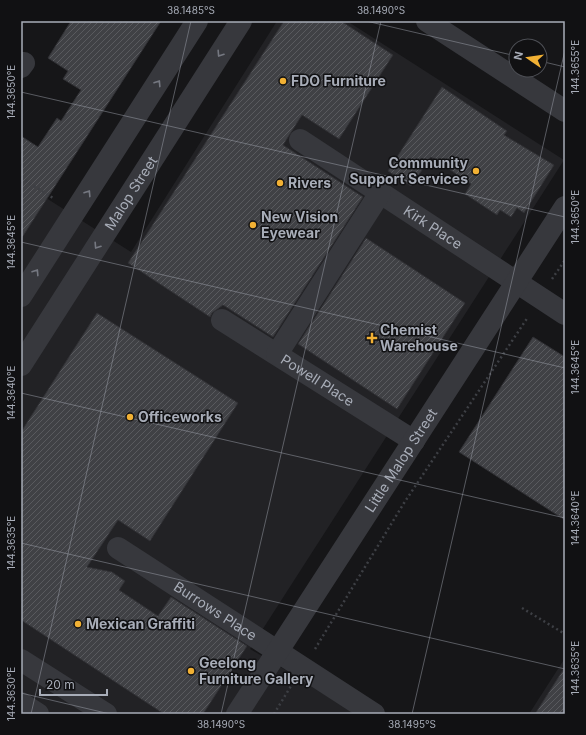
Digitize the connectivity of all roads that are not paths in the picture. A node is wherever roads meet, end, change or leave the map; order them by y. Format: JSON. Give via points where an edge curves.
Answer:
{"nodes":[{"id":1,"x":197,"y":21,"type":"edge"},
{"id":2,"x":241,"y":21,"type":"edge"},
{"id":3,"x":427,"y":21,"type":"edge"},
{"id":4,"x":565,"y":111,"type":"edge"},
{"id":5,"x":300,"y":140,"type":"dead end"},
{"id":6,"x":380,"y":193,"type":"junction"},
{"id":7,"x":565,"y":207,"type":"edge"},
{"id":8,"x":516,"y":282,"type":"junction"},
{"id":9,"x":21,"y":296,"type":"edge"},
{"id":10,"x":565,"y":314,"type":"edge"},
{"id":11,"x":222,"y":320,"type":"dead end"},
{"id":12,"x":276,"y":354,"type":"junction"},
{"id":13,"x":21,"y":365,"type":"edge"},
{"id":14,"x":414,"y":441,"type":"junction"},
{"id":15,"x":118,"y":548,"type":"dead end"},
{"id":16,"x":278,"y":651,"type":"junction"},
{"id":17,"x":21,"y":660,"type":"edge"},
{"id":18,"x":21,"y":703,"type":"edge"},
{"id":19,"x":38,"y":714,"type":"edge"},
{"id":20,"x":106,"y":714,"type":"edge"},
{"id":21,"x":237,"y":714,"type":"edge"},
{"id":22,"x":374,"y":714,"type":"edge"}],
"edges":[{"from":9,"to":1,"type":"street","one_way":true},
{"from":2,"to":13,"type":"street","name":"Malop Street","one_way":true},
{"from":3,"to":4,"type":"street"},
{"from":5,"to":6,"type":"street","name":"Kirk Place"},
{"from":6,"to":8,"type":"street","name":"Kirk Place"},
{"from":6,"to":12,"type":"street"},
{"from":7,"to":8,"type":"street","name":"Little Malop Street"},
{"from":8,"to":10,"type":"street","name":"Kirk Place"},
{"from":8,"to":14,"type":"street","name":"Little Malop Street"},
{"from":11,"to":12,"type":"street","name":"Powell Place"},
{"from":12,"to":14,"type":"street","name":"Powell Place"},
{"from":14,"to":16,"type":"street","name":"Little Malop Street"},
{"from":15,"to":16,"type":"street","name":"Burrows Place"},
{"from":16,"to":21,"type":"street","name":"Little Malop Street"},
{"from":16,"to":22,"type":"street","name":"Burrows Place"},
{"from":17,"to":20,"type":"street"},
{"from":18,"to":19,"type":"street"}]}
